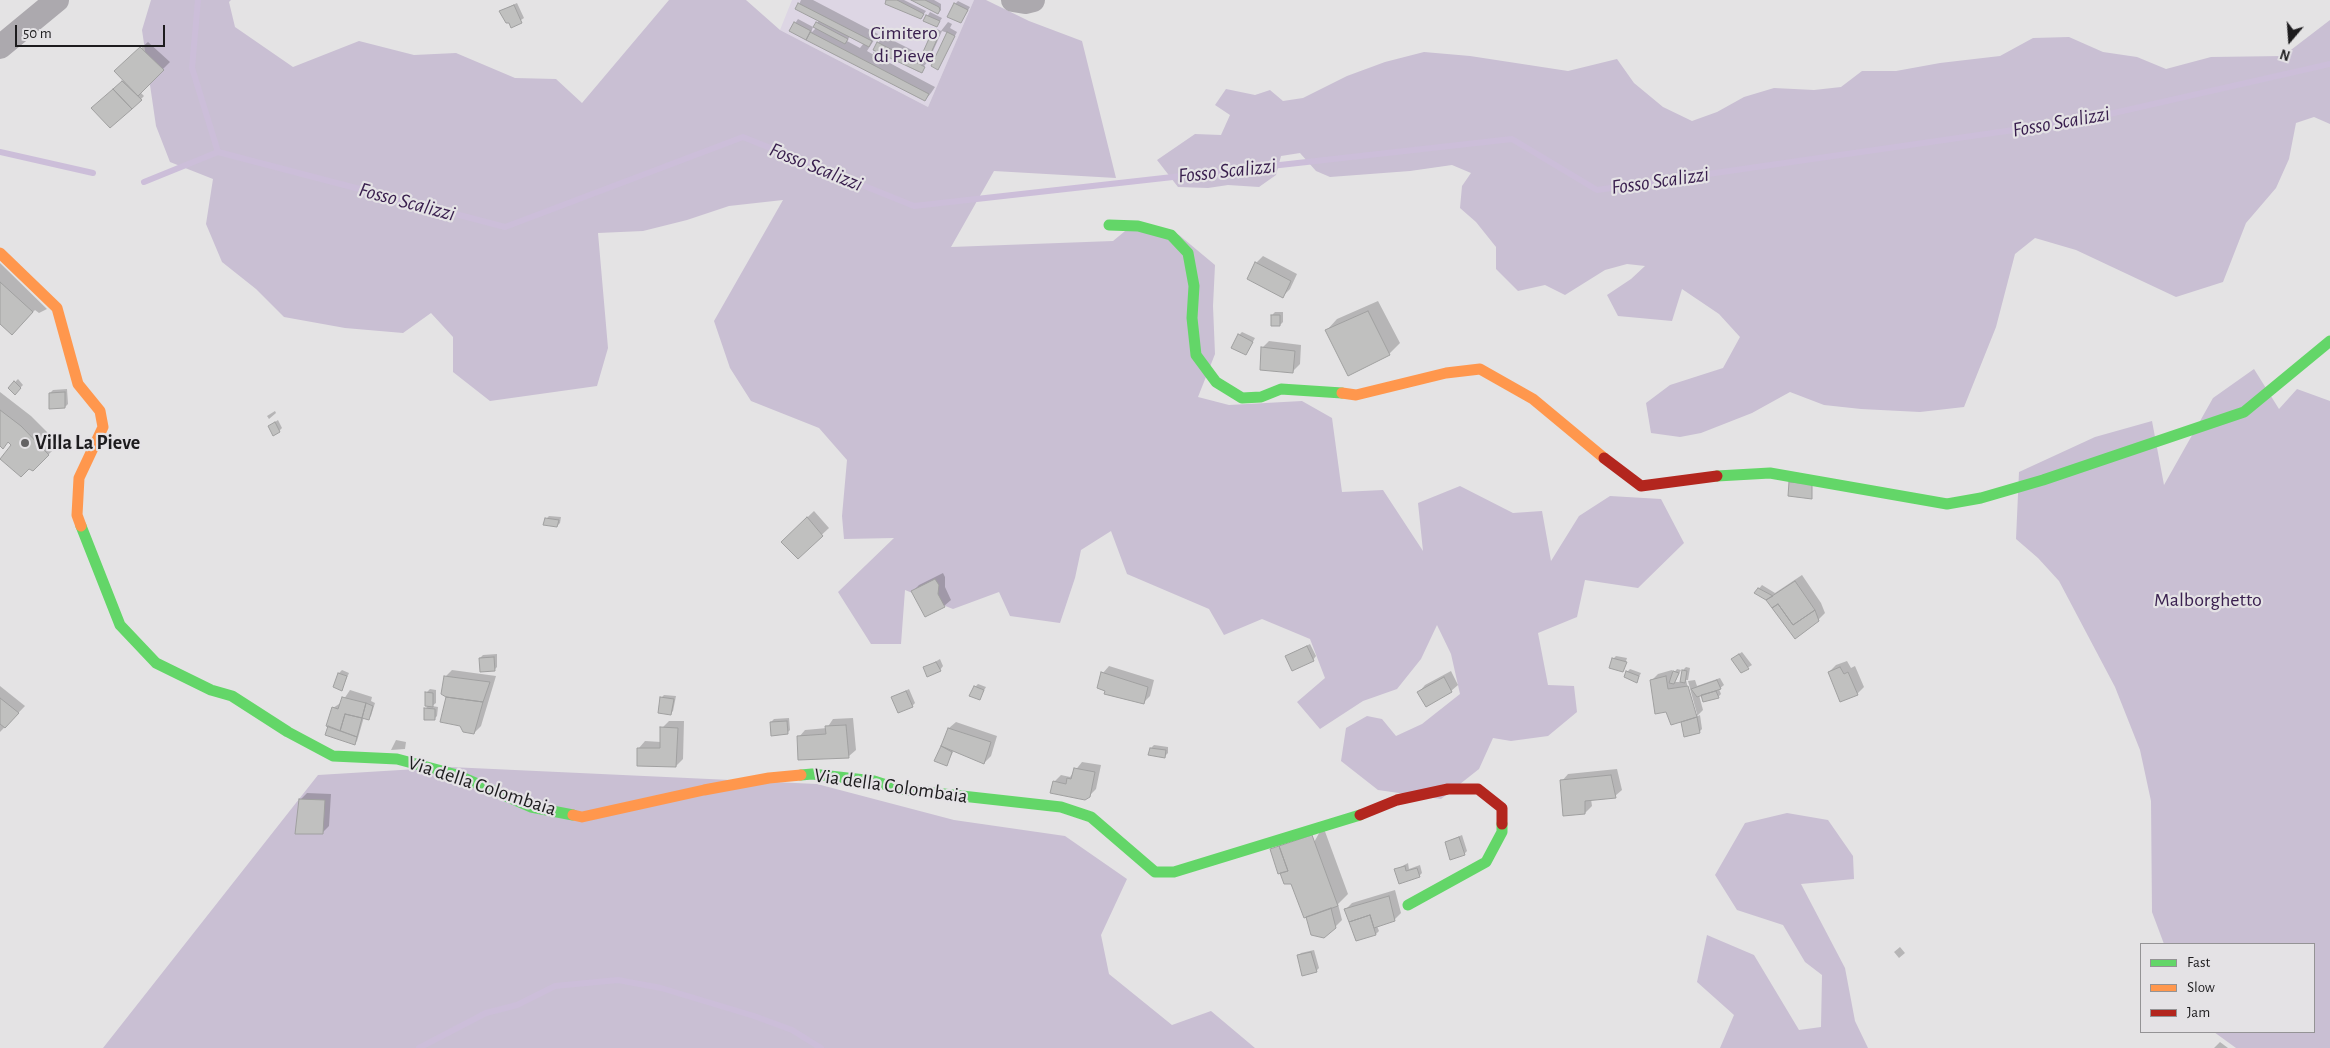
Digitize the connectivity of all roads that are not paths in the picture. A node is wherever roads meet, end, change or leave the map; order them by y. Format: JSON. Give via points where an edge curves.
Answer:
{"nodes":[{"id":1,"x":57,"y":0,"type":"edge"},
{"id":2,"x":1013,"y":0,"type":"edge"},
{"id":3,"x":1033,"y":0,"type":"edge"},
{"id":4,"x":0,"y":47,"type":"edge"},
{"id":5,"x":1109,"y":225,"type":"dead end"},
{"id":6,"x":0,"y":252,"type":"edge"},
{"id":7,"x":2330,"y":341,"type":"edge"},
{"id":8,"x":1408,"y":905,"type":"dead end"}],
"edges":[{"from":1,"to":4,"type":"street"},
{"from":2,"to":3,"type":"street"},
{"from":5,"to":7,"type":"street","via":[[1138,226],[1171,235],[1188,253],[1194,286],[1192,318],[1196,355],[1216,382],[1242,398],[1261,398],[1281,389],[1302,388],[1356,395],[1446,373],[1480,369],[1533,398],[1576,438],[1641,486],[1728,474],[1770,474],[1947,504],[1981,498],[2244,412]]},
{"from":6,"to":8,"type":"street","name":"Via della Colombaia","via":[[57,308],[78,384],[100,411],[103,427],[79,478],[77,515],[120,625],[156,662],[211,690],[232,696],[333,756],[397,758],[457,775],[531,807],[582,817],[704,790],[812,774],[874,781],[899,789],[1062,807],[1091,817],[1155,872],[1174,872],[1241,853],[1349,819],[1396,800],[1448,789],[1478,789],[1502,808],[1502,832],[1486,862]]}]}
